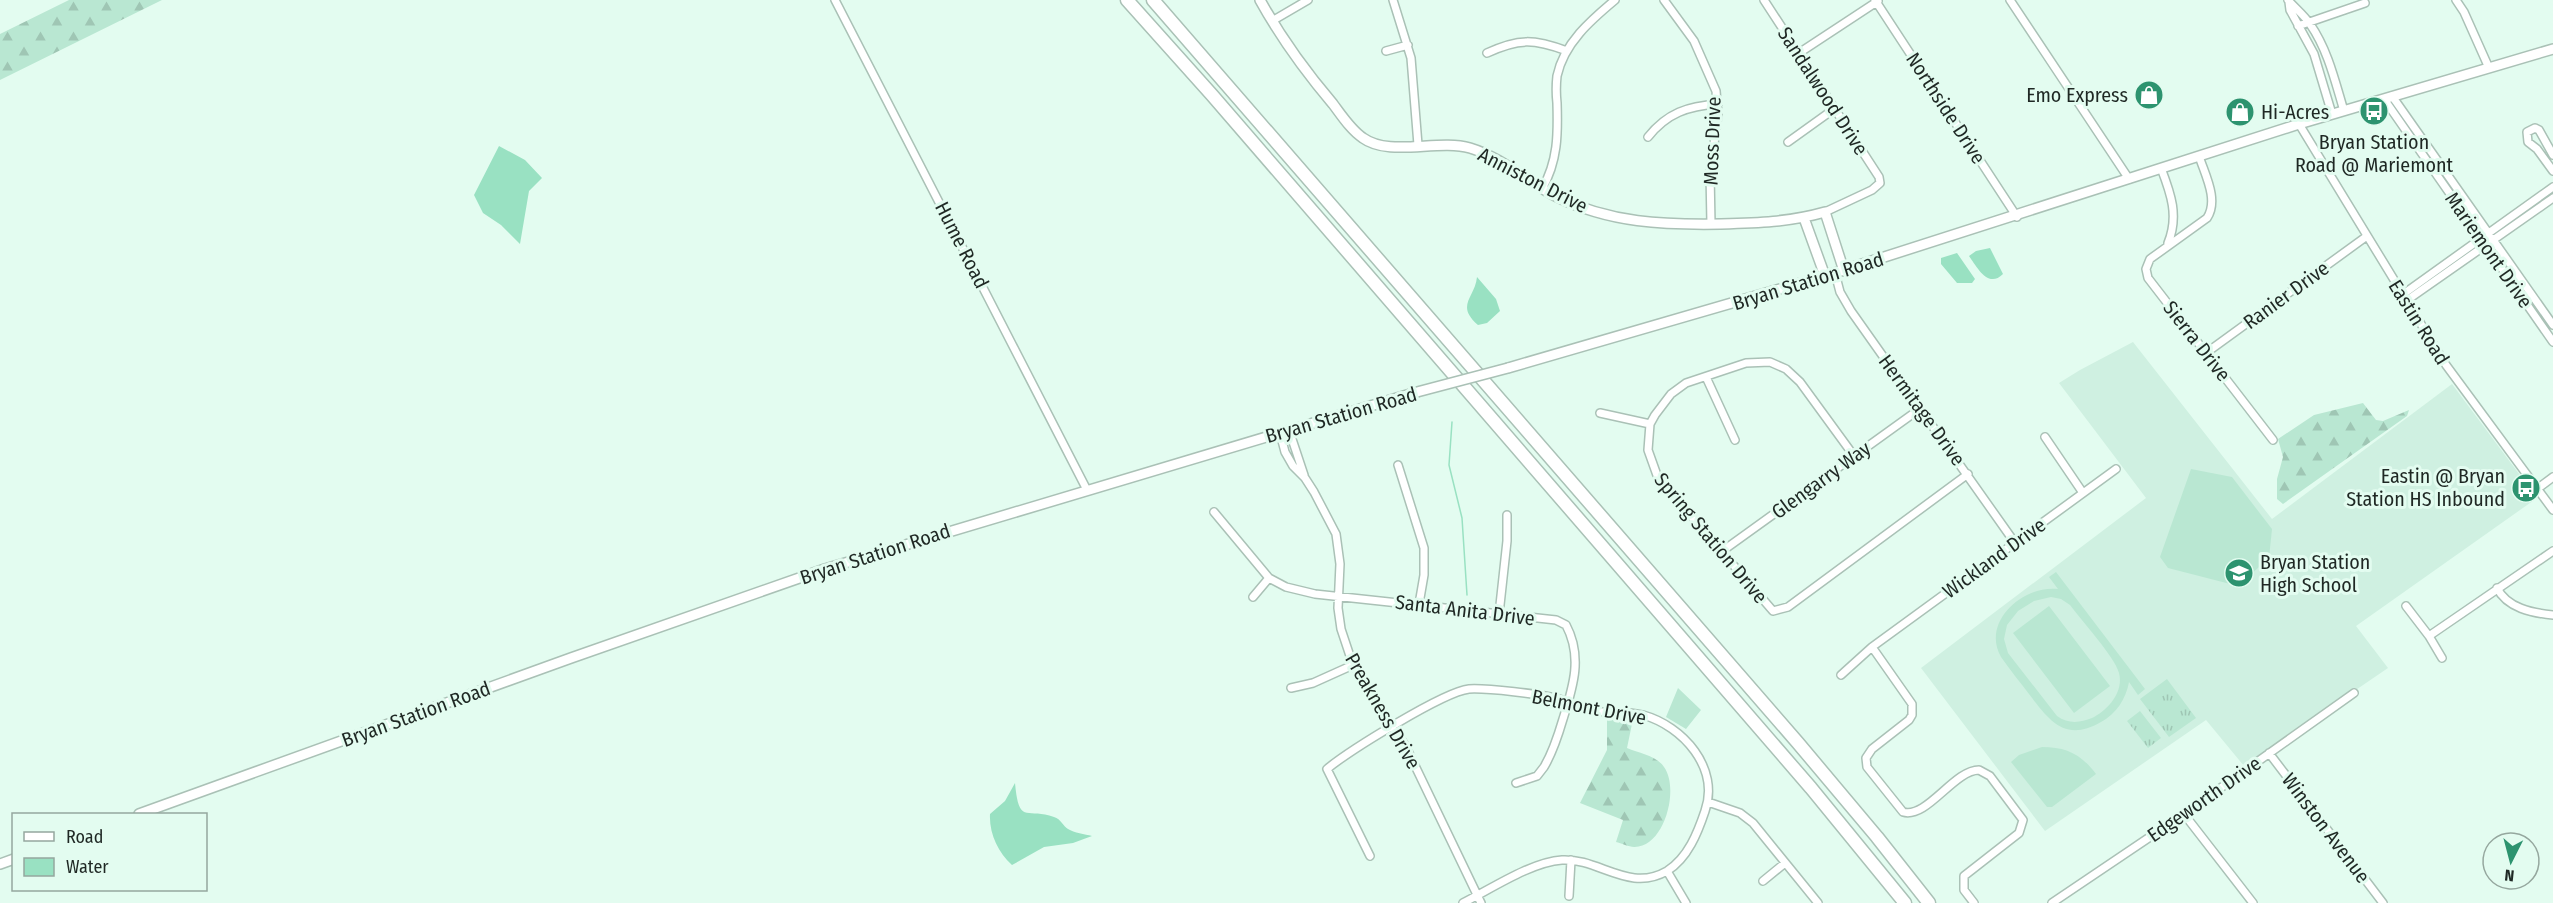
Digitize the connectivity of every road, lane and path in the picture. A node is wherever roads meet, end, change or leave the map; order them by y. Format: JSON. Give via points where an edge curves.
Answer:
{"nodes":[{"id":1,"x":835,"y":0,"type":"edge"},
{"id":2,"x":1127,"y":0,"type":"edge"},
{"id":3,"x":1153,"y":0,"type":"edge"},
{"id":4,"x":1260,"y":0,"type":"edge"},
{"id":5,"x":1308,"y":0,"type":"edge"},
{"id":6,"x":1393,"y":0,"type":"edge"},
{"id":7,"x":1615,"y":0,"type":"edge"},
{"id":8,"x":1664,"y":0,"type":"edge"},
{"id":9,"x":1764,"y":0,"type":"edge"},
{"id":10,"x":2010,"y":0,"type":"edge"},
{"id":11,"x":2456,"y":0,"type":"edge"},
{"id":12,"x":1877,"y":1,"type":"edge"},
{"id":13,"x":2288,"y":1,"type":"edge"},
{"id":14,"x":2365,"y":3,"type":"dead end"},
{"id":15,"x":1272,"y":21,"type":"junction"},
{"id":16,"x":2309,"y":22,"type":"junction"},
{"id":17,"x":2298,"y":26,"type":"junction"},
{"id":18,"x":1408,"y":45,"type":"junction"},
{"id":19,"x":2553,"y":49,"type":"edge"},
{"id":20,"x":1386,"y":51,"type":"dead end"},
{"id":21,"x":1568,"y":51,"type":"junction"},
{"id":22,"x":1487,"y":53,"type":"dead end"},
{"id":23,"x":1799,"y":53,"type":"junction"},
{"id":24,"x":2489,"y":68,"type":"junction"},
{"id":25,"x":2388,"y":98,"type":"junction"},
{"id":26,"x":1718,"y":104,"type":"junction"},
{"id":27,"x":1834,"y":109,"type":"junction"},
{"id":28,"x":2343,"y":111,"type":"junction"},
{"id":29,"x":2332,"y":114,"type":"junction"},
{"id":30,"x":2299,"y":124,"type":"junction"},
{"id":31,"x":1648,"y":137,"type":"dead end"},
{"id":32,"x":1788,"y":142,"type":"dead end"},
{"id":33,"x":1418,"y":145,"type":"junction"},
{"id":34,"x":2553,"y":155,"type":"edge"},
{"id":35,"x":2199,"y":156,"type":"junction"},
{"id":36,"x":2161,"y":168,"type":"junction"},
{"id":37,"x":2553,"y":171,"type":"edge"},
{"id":38,"x":2129,"y":179,"type":"junction"},
{"id":39,"x":1880,"y":183,"type":"joint"},
{"id":40,"x":2553,"y":187,"type":"edge"},
{"id":41,"x":1542,"y":189,"type":"junction"},
{"id":42,"x":2553,"y":198,"type":"edge"},
{"id":43,"x":1825,"y":212,"type":"junction"},
{"id":44,"x":2017,"y":217,"type":"junction"},
{"id":45,"x":1804,"y":218,"type":"junction"},
{"id":46,"x":1711,"y":224,"type":"junction"},
{"id":47,"x":2488,"y":233,"type":"junction"},
{"id":48,"x":2367,"y":236,"type":"junction"},
{"id":49,"x":2480,"y":238,"type":"junction"},
{"id":50,"x":2494,"y":240,"type":"junction"},
{"id":51,"x":2168,"y":243,"type":"junction"},
{"id":52,"x":2486,"y":246,"type":"junction"},
{"id":53,"x":1840,"y":272,"type":"junction"},
{"id":54,"x":1825,"y":276,"type":"junction"},
{"id":55,"x":2404,"y":298,"type":"junction"},
{"id":56,"x":2553,"y":325,"type":"edge"},
{"id":57,"x":2553,"y":342,"type":"edge"},
{"id":58,"x":2206,"y":353,"type":"junction"},
{"id":59,"x":1706,"y":377,"type":"junction"},
{"id":60,"x":1921,"y":408,"type":"junction"},
{"id":61,"x":1600,"y":413,"type":"dead end"},
{"id":62,"x":1650,"y":424,"type":"junction"},
{"id":63,"x":1285,"y":431,"type":"junction"},
{"id":64,"x":2045,"y":437,"type":"dead end"},
{"id":65,"x":1735,"y":440,"type":"dead end"},
{"id":66,"x":2272,"y":440,"type":"dead end"},
{"id":67,"x":1854,"y":456,"type":"junction"},
{"id":68,"x":1398,"y":465,"type":"dead end"},
{"id":69,"x":2116,"y":469,"type":"dead end"},
{"id":70,"x":1968,"y":474,"type":"junction"},
{"id":71,"x":2553,"y":477,"type":"edge"},
{"id":72,"x":2537,"y":489,"type":"junction"},
{"id":73,"x":1087,"y":490,"type":"junction"},
{"id":74,"x":2083,"y":493,"type":"junction"},
{"id":75,"x":2553,"y":510,"type":"edge"},
{"id":76,"x":1214,"y":512,"type":"dead end"},
{"id":77,"x":1507,"y":514,"type":"dead end"},
{"id":78,"x":2016,"y":543,"type":"junction"},
{"id":79,"x":2553,"y":551,"type":"edge"},
{"id":80,"x":1721,"y":552,"type":"junction"},
{"id":81,"x":1269,"y":578,"type":"junction"},
{"id":82,"x":2497,"y":588,"type":"junction"},
{"id":83,"x":1339,"y":595,"type":"junction"},
{"id":84,"x":1253,"y":597,"type":"dead end"},
{"id":85,"x":1419,"y":604,"type":"junction"},
{"id":86,"x":2406,"y":606,"type":"dead end"},
{"id":87,"x":1499,"y":614,"type":"junction"},
{"id":88,"x":2553,"y":615,"type":"edge"},
{"id":89,"x":2429,"y":636,"type":"junction"},
{"id":90,"x":1872,"y":647,"type":"junction"},
{"id":91,"x":2442,"y":658,"type":"dead end"},
{"id":92,"x":1353,"y":665,"type":"junction"},
{"id":93,"x":1841,"y":675,"type":"dead end"},
{"id":94,"x":1291,"y":688,"type":"dead end"},
{"id":95,"x":2354,"y":693,"type":"dead end"},
{"id":96,"x":1568,"y":702,"type":"junction"},
{"id":97,"x":1392,"y":727,"type":"junction"},
{"id":98,"x":2269,"y":753,"type":"junction"},
{"id":99,"x":1516,"y":783,"type":"dead end"},
{"id":100,"x":1708,"y":802,"type":"junction"},
{"id":101,"x":142,"y":813,"type":"edge"},
{"id":102,"x":2184,"y":814,"type":"junction"},
{"id":103,"x":1370,"y":856,"type":"dead end"},
{"id":104,"x":1571,"y":860,"type":"junction"},
{"id":105,"x":1785,"y":863,"type":"junction"},
{"id":106,"x":1667,"y":871,"type":"junction"},
{"id":107,"x":1763,"y":880,"type":"dead end"},
{"id":108,"x":1569,"y":896,"type":"dead end"},
{"id":109,"x":1480,"y":899,"type":"edge"},
{"id":110,"x":1462,"y":903,"type":"edge"},
{"id":111,"x":1686,"y":903,"type":"edge"},
{"id":112,"x":1818,"y":903,"type":"edge"},
{"id":113,"x":1905,"y":903,"type":"edge"},
{"id":114,"x":1929,"y":903,"type":"edge"},
{"id":115,"x":1974,"y":903,"type":"edge"},
{"id":116,"x":2052,"y":903,"type":"edge"},
{"id":117,"x":2253,"y":903,"type":"edge"},
{"id":118,"x":2383,"y":903,"type":"edge"}],
"edges":[{"from":1,"to":73,"type":"street","name":"Hume Road"},
{"from":2,"to":113,"type":"highway","via":[[1811,788]]},
{"from":3,"to":114,"type":"highway","via":[[1798,743]]},
{"from":4,"to":15,"type":"main road","name":"Anniston Drive"},
{"from":5,"to":15,"type":"street"},
{"from":6,"to":18,"type":"street"},
{"from":7,"to":21,"type":"street","via":[[1587,24]]},
{"from":8,"to":26,"type":"street","name":"Moss Drive","via":[[1698,47]]},
{"from":9,"to":23,"type":"street","name":"Sandalwood Drive"},
{"from":10,"to":38,"type":"street"},
{"from":11,"to":24,"type":"street"},
{"from":12,"to":23,"type":"street"},
{"from":12,"to":44,"type":"street","name":"Northside Drive"},
{"from":13,"to":16,"type":"street"},
{"from":13,"to":17,"type":"street"},
{"from":14,"to":16,"type":"street"},
{"from":15,"to":33,"type":"main road","name":"Anniston Drive","via":[[1293,55],[1364,139],[1382,146]]},
{"from":16,"to":17,"type":"street"},
{"from":16,"to":28,"type":"street","via":[[2325,50]]},
{"from":17,"to":29,"type":"street","via":[[2317,62]]},
{"from":18,"to":20,"type":"street"},
{"from":18,"to":33,"type":"street"},
{"from":19,"to":24,"type":"main road","name":"Bryan Station Road"},
{"from":21,"to":22,"type":"street","via":[[1528,41],[1510,43]]},
{"from":21,"to":41,"type":"street","via":[[1557,77],[1556,156]]},
{"from":23,"to":27,"type":"street","name":"Sandalwood Drive"},
{"from":24,"to":25,"type":"main road","name":"Bryan Station Road"},
{"from":25,"to":28,"type":"main road","name":"Bryan Station Road"},
{"from":25,"to":47,"type":"street","name":"Mariemont Drive"},
{"from":25,"to":49,"type":"street","name":"Mariemont Drive"},
{"from":26,"to":31,"type":"street","via":[[1676,112]]},
{"from":26,"to":46,"type":"street","name":"Moss Drive","via":[[1710,173]]},
{"from":27,"to":32,"type":"street"},
{"from":27,"to":39,"type":"street","name":"Sandalwood Drive"},
{"from":28,"to":29,"type":"main road","name":"Bryan Station Road"},
{"from":29,"to":30,"type":"main road","name":"Bryan Station Road"},
{"from":30,"to":35,"type":"main road","name":"Bryan Station Road"},
{"from":30,"to":48,"type":"street","name":"Eastin Road"},
{"from":33,"to":41,"type":"main road","name":"Anniston Drive","via":[[1470,148],[1509,165]]},
{"from":34,"to":37,"type":"street","via":[[2539,130],[2527,132],[2528,142]]},
{"from":35,"to":36,"type":"main road","name":"Bryan Station Road"},
{"from":35,"to":51,"type":"street","name":"Sierra Drive","via":[[2212,209],[2206,218]]},
{"from":36,"to":38,"type":"main road","name":"Bryan Station Road"},
{"from":36,"to":51,"type":"street","via":[[2174,207]]},
{"from":38,"to":44,"type":"main road","name":"Bryan Station Road"},
{"from":39,"to":43,"type":"street","name":"Anniston Drive"},
{"from":40,"to":47,"type":"street"},
{"from":41,"to":46,"type":"main road","name":"Anniston Drive","via":[[1574,205],[1627,220],[1660,225]]},
{"from":42,"to":50,"type":"street"},
{"from":43,"to":45,"type":"main road","name":"Anniston Drive"},
{"from":43,"to":53,"type":"main road"},
{"from":44,"to":53,"type":"main road","name":"Bryan Station Road"},
{"from":45,"to":46,"type":"main road","name":"Anniston Drive"},
{"from":45,"to":54,"type":"main road"},
{"from":47,"to":49,"type":"street"},
{"from":47,"to":50,"type":"street","name":"Mariemont Drive"},
{"from":48,"to":55,"type":"street","name":"Eastin Road"},
{"from":48,"to":58,"type":"street","name":"Ranier Drive"},
{"from":49,"to":52,"type":"street","name":"Mariemont Drive"},
{"from":49,"to":55,"type":"street"},
{"from":50,"to":52,"type":"street"},
{"from":50,"to":56,"type":"street","name":"Mariemont Drive"},
{"from":51,"to":58,"type":"street","name":"Sierra Drive","via":[[2147,263],[2148,278]]},
{"from":52,"to":55,"type":"street"},
{"from":52,"to":57,"type":"street","name":"Mariemont Drive"},
{"from":53,"to":54,"type":"main road","name":"Bryan Station Road"},
{"from":53,"to":60,"type":"street","name":"Hermitage Drive","via":[[1840,292],[1847,304]]},
{"from":54,"to":63,"type":"main road","name":"Bryan Station Road","bridge":true},
{"from":55,"to":72,"type":"street","name":"Eastin Road","via":[[2446,365]]},
{"from":58,"to":66,"type":"street","name":"Sierra Drive"},
{"from":59,"to":62,"type":"street","via":[[1686,383],[1671,394]]},
{"from":59,"to":65,"type":"street"},
{"from":59,"to":67,"type":"street","via":[[1752,362],[1782,366],[1800,382]]},
{"from":60,"to":67,"type":"street","name":"Glengarry Way"},
{"from":60,"to":70,"type":"street","name":"Hermitage Drive"},
{"from":61,"to":62,"type":"street"},
{"from":62,"to":80,"type":"street","name":"Spring Station Drive","via":[[1648,450],[1658,478]]},
{"from":63,"to":73,"type":"main road","name":"Bryan Station Road"},
{"from":63,"to":83,"type":"street","name":"Preakness Drive","via":[[1336,534]]},
{"from":64,"to":74,"type":"street"},
{"from":67,"to":80,"type":"street","name":"Glengarry Way"},
{"from":68,"to":85,"type":"street","via":[[1424,548]]},
{"from":69,"to":74,"type":"street","name":"Wickland Drive"},
{"from":70,"to":78,"type":"street","name":"Hermitage Drive"},
{"from":70,"to":80,"type":"street","name":"Spring Station Drive","via":[[1778,611],[1766,606]]},
{"from":71,"to":72,"type":"street"},
{"from":72,"to":75,"type":"street","name":"Eastin Road"},
{"from":73,"to":101,"type":"main road","name":"Bryan Station Road","via":[[874,553],[707,609]]},
{"from":74,"to":78,"type":"street","name":"Wickland Drive"},
{"from":76,"to":81,"type":"street","name":"Santa Anita Drive"},
{"from":77,"to":87,"type":"street"},
{"from":78,"to":90,"type":"street","name":"Wickland Drive"},
{"from":79,"to":82,"type":"street"},
{"from":81,"to":83,"type":"street","name":"Santa Anita Drive","via":[[1300,591]]},
{"from":81,"to":84,"type":"street"},
{"from":82,"to":88,"type":"street","via":[[2509,604]]},
{"from":82,"to":89,"type":"street"},
{"from":83,"to":85,"type":"street","name":"Santa Anita Drive"},
{"from":83,"to":92,"type":"street","name":"Preakness Drive","via":[[1341,629]]},
{"from":85,"to":87,"type":"street","name":"Santa Anita Drive"},
{"from":86,"to":89,"type":"street"},
{"from":87,"to":96,"type":"street","name":"Santa Anita Drive","via":[[1556,620],[1566,625],[1576,671]]},
{"from":89,"to":91,"type":"street"},
{"from":90,"to":93,"type":"street","name":"Wickland Drive"},
{"from":90,"to":115,"type":"street","via":[[1912,704],[1909,720],[1866,758],[1867,767],[1903,812],[1917,811],[1967,774],[1980,770],[1990,776],[2023,820],[2019,833],[1964,876],[1964,890]]},
{"from":92,"to":94,"type":"street"},
{"from":92,"to":97,"type":"street","name":"Preakness Drive"},
{"from":95,"to":98,"type":"street","name":"Edgeworth Drive"},
{"from":96,"to":97,"type":"street","name":"Belmont Drive","via":[[1469,689],[1449,695]]},
{"from":96,"to":99,"type":"street","name":"Santa Anita Drive","via":[[1544,767],[1537,776]]},
{"from":96,"to":100,"type":"street","name":"Belmont Drive","via":[[1595,711],[1644,715],[1676,732],[1701,760]]},
{"from":97,"to":103,"type":"street","name":"Belmont Drive","via":[[1327,769]]},
{"from":97,"to":109,"type":"street","name":"Preakness Drive","via":[[1406,747]]},
{"from":98,"to":102,"type":"street","name":"Edgeworth Drive"},
{"from":98,"to":118,"type":"street","name":"Winston Avenue"},
{"from":100,"to":105,"type":"street","via":[[1740,813],[1753,823]]},
{"from":100,"to":106,"type":"street","name":"Belmont Drive","via":[[1692,843]]},
{"from":102,"to":116,"type":"street","name":"Edgeworth Drive"},
{"from":102,"to":117,"type":"street"},
{"from":104,"to":106,"type":"street","via":[[1617,876],[1642,878]]},
{"from":104,"to":108,"type":"street"},
{"from":104,"to":109,"type":"street","via":[[1534,867]]},
{"from":105,"to":107,"type":"street"},
{"from":105,"to":112,"type":"street"},
{"from":106,"to":111,"type":"street"},
{"from":109,"to":110,"type":"street"}]}
